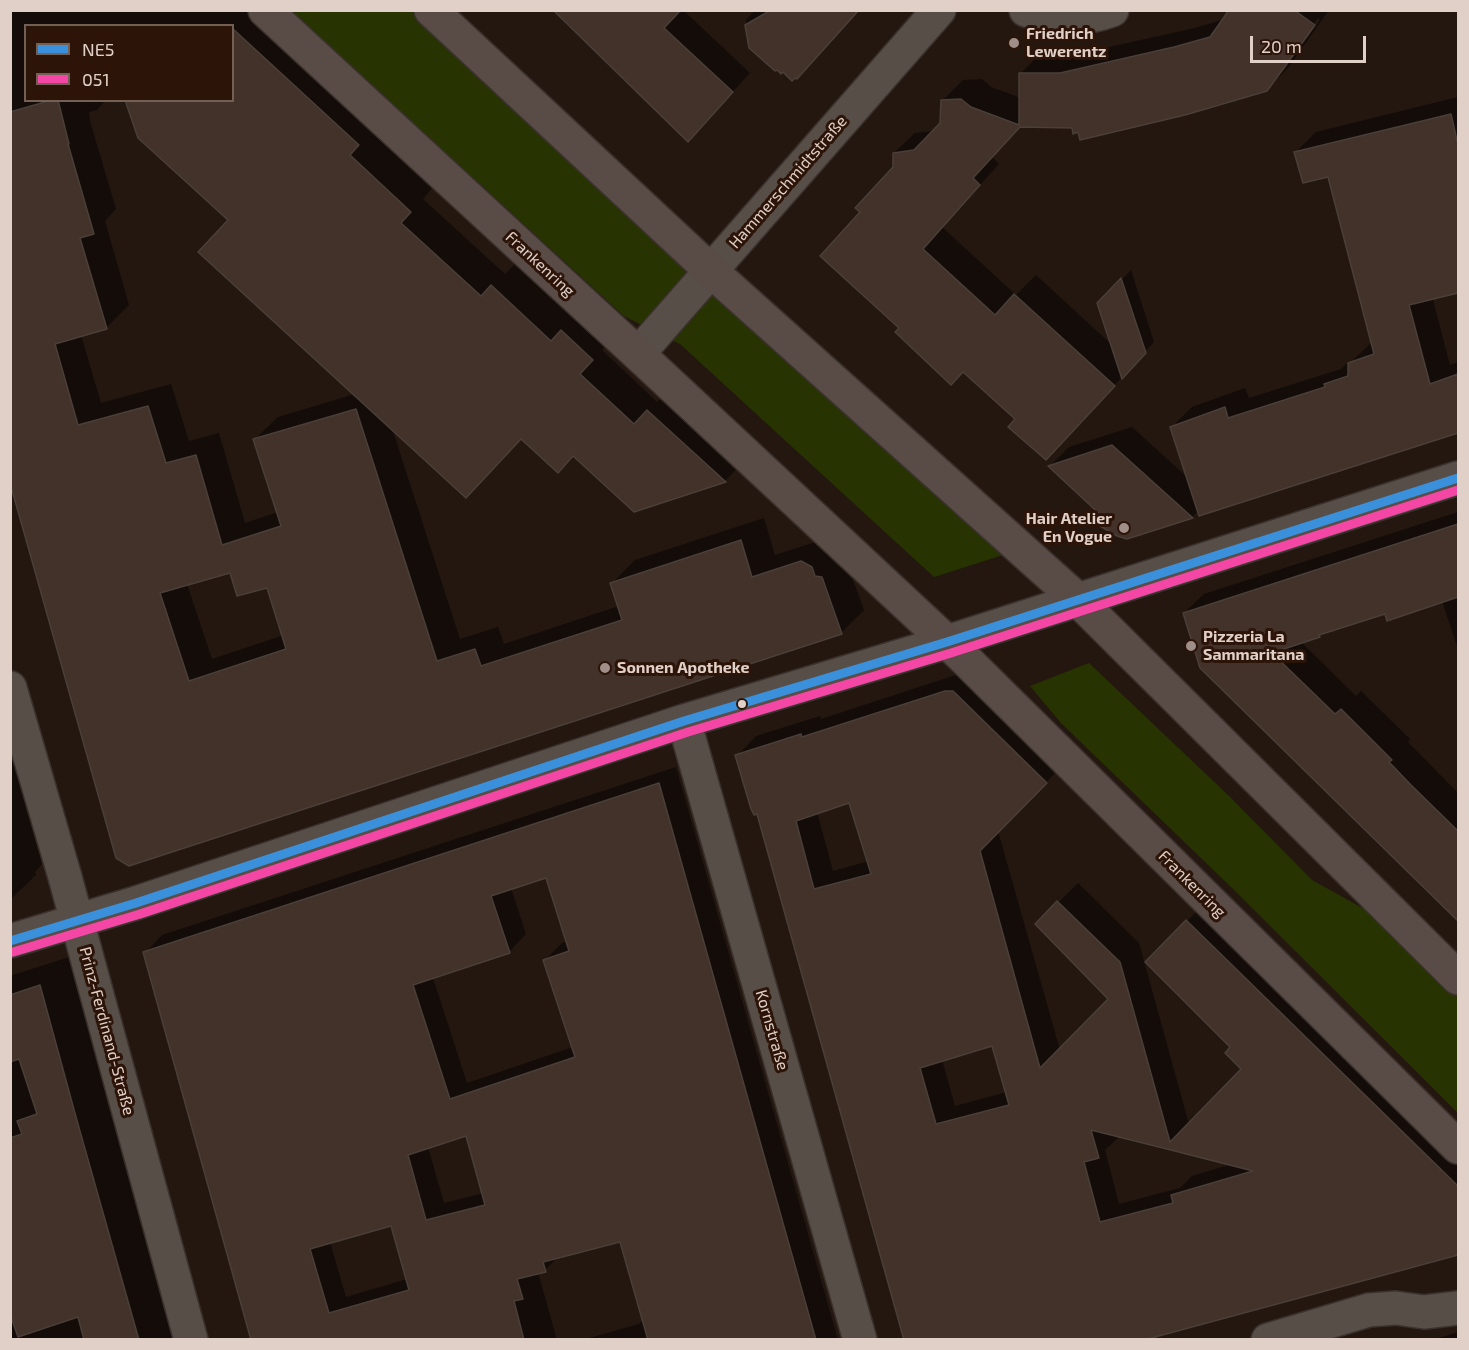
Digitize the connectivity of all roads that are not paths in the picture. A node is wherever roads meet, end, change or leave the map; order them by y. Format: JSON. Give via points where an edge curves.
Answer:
{"nodes":[{"id":1,"x":265,"y":10,"type":"edge"},
{"id":2,"x":431,"y":10,"type":"edge"},
{"id":3,"x":939,"y":10,"type":"edge"},
{"id":4,"x":1026,"y":10,"type":"edge"},
{"id":5,"x":1112,"y":10,"type":"edge"},
{"id":6,"x":710,"y":270,"type":"junction"},
{"id":7,"x":638,"y":354,"type":"junction"},
{"id":8,"x":1458,"y":478,"type":"edge"},
{"id":9,"x":1078,"y":600,"type":"junction"},
{"id":10,"x":947,"y":642,"type":"junction"},
{"id":11,"x":10,"y":688,"type":"edge"},
{"id":12,"x":684,"y":721,"type":"junction"},
{"id":13,"x":77,"y":921,"type":"junction"},
{"id":14,"x":10,"y":941,"type":"edge"},
{"id":15,"x":1458,"y":978,"type":"edge"},
{"id":16,"x":1458,"y":1147,"type":"edge"},
{"id":17,"x":1458,"y":1308,"type":"edge"},
{"id":18,"x":191,"y":1340,"type":"edge"},
{"id":19,"x":860,"y":1340,"type":"edge"},
{"id":20,"x":1268,"y":1340,"type":"edge"}],
"edges":[{"from":1,"to":7,"type":"main road","name":"Frankenring"},
{"from":2,"to":6,"type":"main road"},
{"from":3,"to":6,"type":"street","name":"Hammerschmidtstraße"},
{"from":4,"to":5,"type":"street","via":[[1066,18]]},
{"from":6,"to":7,"type":"street","name":"Hammerschmidtstraße"},
{"from":6,"to":9,"type":"main road"},
{"from":7,"to":10,"type":"main road","name":"Frankenring"},
{"from":8,"to":9,"type":"street"},
{"from":9,"to":10,"type":"street"},
{"from":9,"to":15,"type":"main road"},
{"from":10,"to":12,"type":"street"},
{"from":10,"to":16,"type":"main road","name":"Frankenring"},
{"from":11,"to":13,"type":"street","name":"Prinz-Ferdinand-Straße"},
{"from":12,"to":13,"type":"street"},
{"from":12,"to":19,"type":"street","name":"Kornstraße"},
{"from":13,"to":14,"type":"street"},
{"from":13,"to":18,"type":"street","name":"Prinz-Ferdinand-Straße"},
{"from":17,"to":20,"type":"street","via":[[1369,1311]]}]}
